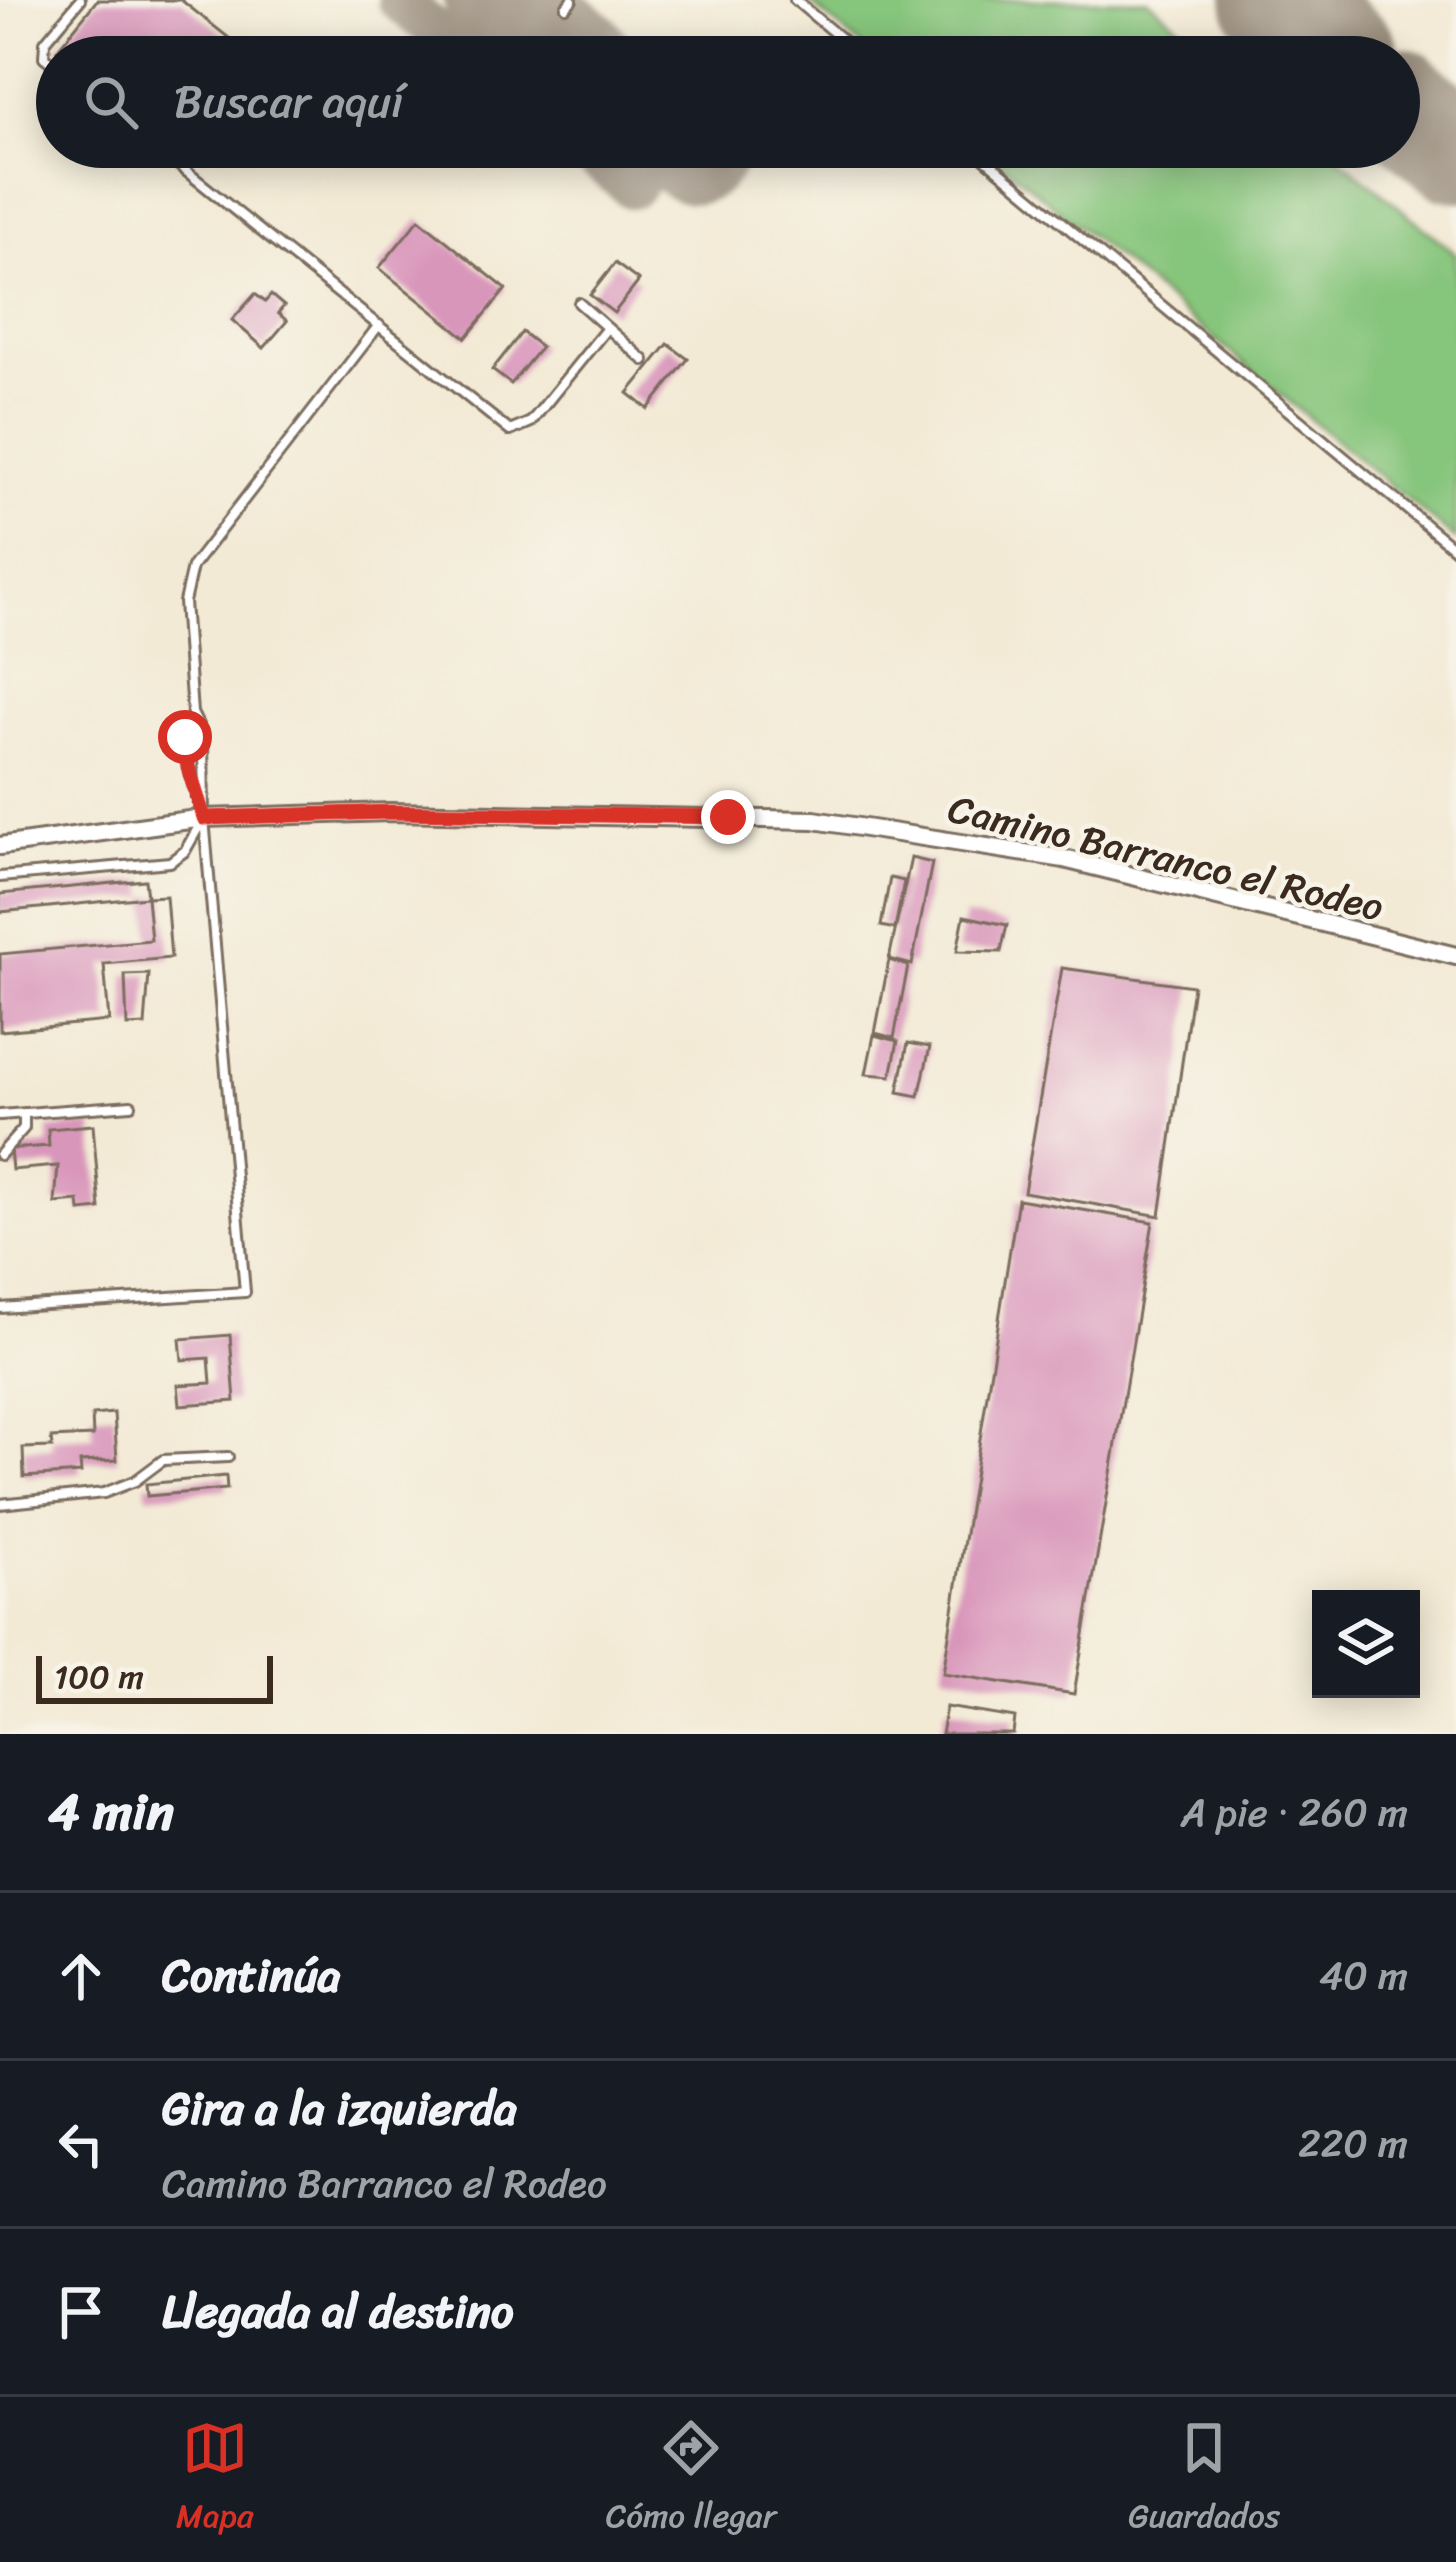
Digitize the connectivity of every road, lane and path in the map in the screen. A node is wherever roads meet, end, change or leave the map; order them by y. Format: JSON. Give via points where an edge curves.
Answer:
{"nodes":[{"id":1,"x":80,"y":0,"type":"edge"},
{"id":2,"x":795,"y":0,"type":"edge"},
{"id":3,"x":50,"y":36,"type":"edge"},
{"id":4,"x":838,"y":36,"type":"edge"},
{"id":5,"x":183,"y":168,"type":"edge"},
{"id":6,"x":996,"y":168,"type":"edge"},
{"id":7,"x":579,"y":303,"type":"dead end"},
{"id":8,"x":379,"y":326,"type":"junction"},
{"id":9,"x":608,"y":328,"type":"junction"},
{"id":10,"x":644,"y":360,"type":"dead end"},
{"id":11,"x":1456,"y":550,"type":"edge"},
{"id":12,"x":192,"y":713,"type":"junction"},
{"id":13,"x":204,"y":818,"type":"junction"},
{"id":14,"x":0,"y":846,"type":"edge"},
{"id":15,"x":0,"y":877,"type":"edge"},
{"id":16,"x":1456,"y":956,"type":"edge"},
{"id":17,"x":131,"y":1105,"type":"dead end"},
{"id":18,"x":24,"y":1113,"type":"junction"},
{"id":19,"x":0,"y":1115,"type":"edge"},
{"id":20,"x":0,"y":1155,"type":"edge"},
{"id":21,"x":0,"y":1308,"type":"edge"},
{"id":22,"x":228,"y":1456,"type":"dead end"},
{"id":23,"x":0,"y":1504,"type":"edge"}],
"edges":[{"from":1,"to":3,"type":"lane"},
{"from":2,"to":4,"type":"lane"},
{"from":5,"to":8,"type":"lane"},
{"from":6,"to":11,"type":"lane"},
{"from":7,"to":9,"type":"lane"},
{"from":8,"to":9,"type":"lane","via":[[510,431],[531,422]]},
{"from":8,"to":12,"type":"lane","via":[[192,567],[184,602]]},
{"from":9,"to":10,"type":"lane"},
{"from":12,"to":13,"type":"lane","via":[[203,736]]},
{"from":12,"to":13,"type":"lane","via":[[188,767]]},
{"from":13,"to":14,"type":"street","name":"Camino Barranco el Rodeo"},
{"from":13,"to":15,"type":"lane","via":[[170,862]]},
{"from":13,"to":16,"type":"street","name":"Camino Barranco el Rodeo","via":[[390,812],[814,820],[1064,859]]},
{"from":13,"to":21,"type":"lane","via":[[245,1292]]},
{"from":17,"to":18,"type":"lane"},
{"from":18,"to":19,"type":"lane"},
{"from":18,"to":20,"type":"lane","via":[[24,1128]]},
{"from":22,"to":23,"type":"lane","via":[[163,1460],[104,1492]]}]}
